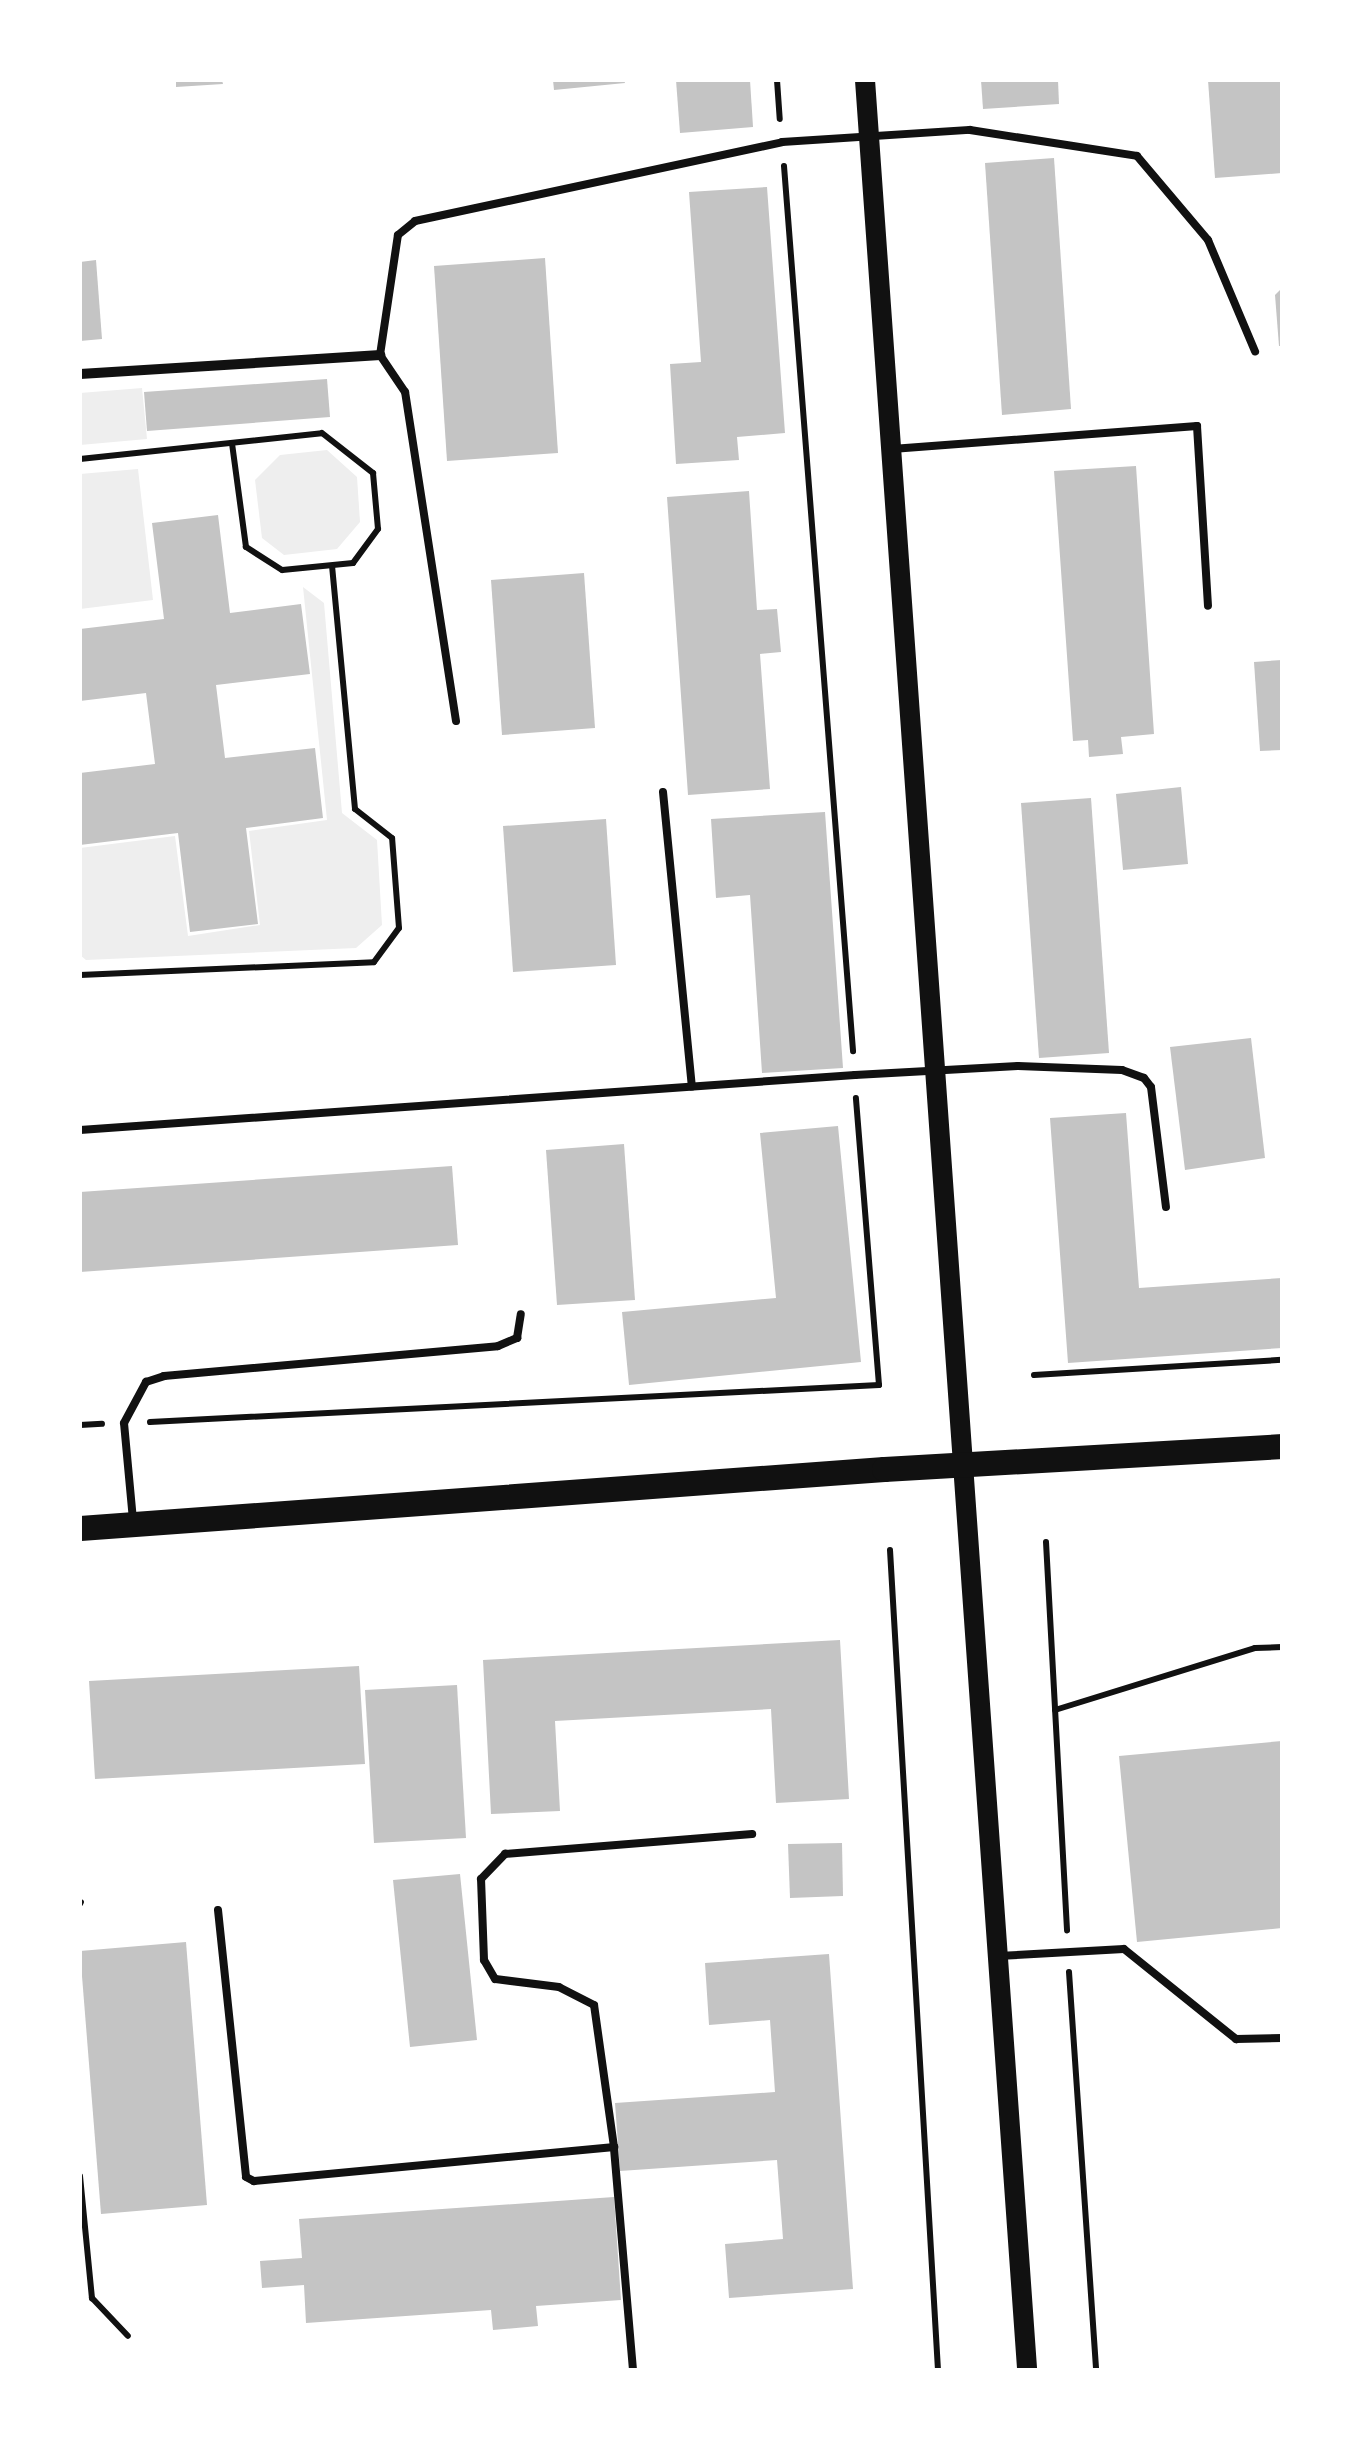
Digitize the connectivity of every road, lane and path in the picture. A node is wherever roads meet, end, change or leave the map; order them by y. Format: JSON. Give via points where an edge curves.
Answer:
{"nodes":[{"id":1,"x":777,"y":80,"type":"edge"},
{"id":2,"x":865,"y":80,"type":"edge"},
{"id":3,"x":869,"y":138,"type":"junction"},
{"id":4,"x":782,"y":142,"type":"junction"},
{"id":5,"x":1254,"y":350,"type":"dead end"},
{"id":6,"x":380,"y":355,"type":"junction"},
{"id":7,"x":80,"y":374,"type":"edge"},
{"id":8,"x":232,"y":443,"type":"junction"},
{"id":9,"x":891,"y":449,"type":"junction"},
{"id":10,"x":80,"y":460,"type":"edge"},
{"id":11,"x":332,"y":566,"type":"junction"},
{"id":12,"x":1208,"y":606,"type":"dead end"},
{"id":13,"x":456,"y":721,"type":"dead end"},
{"id":14,"x":663,"y":792,"type":"dead end"},
{"id":15,"x":80,"y":974,"type":"edge"},
{"id":16,"x":934,"y":1072,"type":"junction"},
{"id":17,"x":855,"y":1075,"type":"junction"},
{"id":18,"x":692,"y":1087,"type":"junction"},
{"id":19,"x":80,"y":1130,"type":"edge"},
{"id":20,"x":1166,"y":1208,"type":"dead end"},
{"id":21,"x":521,"y":1314,"type":"dead end"},
{"id":22,"x":1282,"y":1360,"type":"edge"},
{"id":23,"x":1034,"y":1374,"type":"dead end"},
{"id":24,"x":124,"y":1423,"type":"junction"},
{"id":25,"x":80,"y":1426,"type":"edge"},
{"id":26,"x":1282,"y":1446,"type":"edge"},
{"id":27,"x":963,"y":1465,"type":"junction"},
{"id":28,"x":133,"y":1524,"type":"junction"},
{"id":29,"x":80,"y":1528,"type":"edge"},
{"id":30,"x":890,"y":1550,"type":"dead end"},
{"id":31,"x":1282,"y":1648,"type":"edge"},
{"id":32,"x":1054,"y":1710,"type":"dead end"},
{"id":33,"x":752,"y":1834,"type":"dead end"},
{"id":34,"x":218,"y":1910,"type":"dead end"},
{"id":35,"x":998,"y":1956,"type":"junction"},
{"id":36,"x":1282,"y":2038,"type":"edge"},
{"id":37,"x":614,"y":2147,"type":"junction"},
{"id":38,"x":80,"y":2176,"type":"edge"},
{"id":39,"x":128,"y":2336,"type":"dead end"},
{"id":40,"x":634,"y":2370,"type":"edge"},
{"id":41,"x":938,"y":2370,"type":"edge"},
{"id":42,"x":1027,"y":2370,"type":"edge"}],
"edges":[{"from":1,"to":4,"type":"path"},
{"from":2,"to":3,"type":"main road"},
{"from":3,"to":4,"type":"lane"},
{"from":3,"to":5,"type":"lane","via":[[970,130],[1137,156],[1208,240]]},
{"from":3,"to":9,"type":"main road"},
{"from":4,"to":6,"type":"lane","via":[[415,221],[398,235]]},
{"from":4,"to":17,"type":"path"},
{"from":6,"to":7,"type":"street"},
{"from":6,"to":13,"type":"lane","via":[[405,392]]},
{"from":8,"to":10,"type":"path"},
{"from":8,"to":11,"type":"path","via":[[246,547],[282,570]]},
{"from":8,"to":11,"type":"path","via":[[322,433],[373,473],[378,529],[353,563]]},
{"from":9,"to":12,"type":"lane","via":[[1197,426]]},
{"from":9,"to":16,"type":"main road"},
{"from":11,"to":15,"type":"path","via":[[355,809],[392,838],[400,928],[374,962]]},
{"from":14,"to":18,"type":"lane"},
{"from":16,"to":17,"type":"lane"},
{"from":16,"to":20,"type":"lane","via":[[1035,1066],[1122,1070],[1144,1078],[1151,1087]]},
{"from":16,"to":27,"type":"main road"},
{"from":17,"to":18,"type":"lane"},
{"from":17,"to":24,"type":"path","via":[[879,1385]]},
{"from":18,"to":19,"type":"lane"},
{"from":21,"to":24,"type":"lane","via":[[517,1338],[498,1346],[164,1376],[146,1382]]},
{"from":22,"to":23,"type":"path"},
{"from":24,"to":25,"type":"path"},
{"from":24,"to":28,"type":"lane"},
{"from":26,"to":27,"type":"main road"},
{"from":27,"to":28,"type":"main road"},
{"from":27,"to":35,"type":"main road"},
{"from":28,"to":29,"type":"main road"},
{"from":30,"to":41,"type":"path"},
{"from":31,"to":32,"type":"path","via":[[1255,1648]]},
{"from":33,"to":37,"type":"lane","via":[[505,1854],[480,1880],[484,1960],[494,1979],[559,1986],[594,2004]]},
{"from":34,"to":37,"type":"lane","via":[[246,2177]]},
{"from":35,"to":36,"type":"lane","via":[[1124,1949],[1236,2039]]},
{"from":35,"to":42,"type":"main road"},
{"from":37,"to":40,"type":"lane"},
{"from":38,"to":39,"type":"path","via":[[92,2298]]}]}
